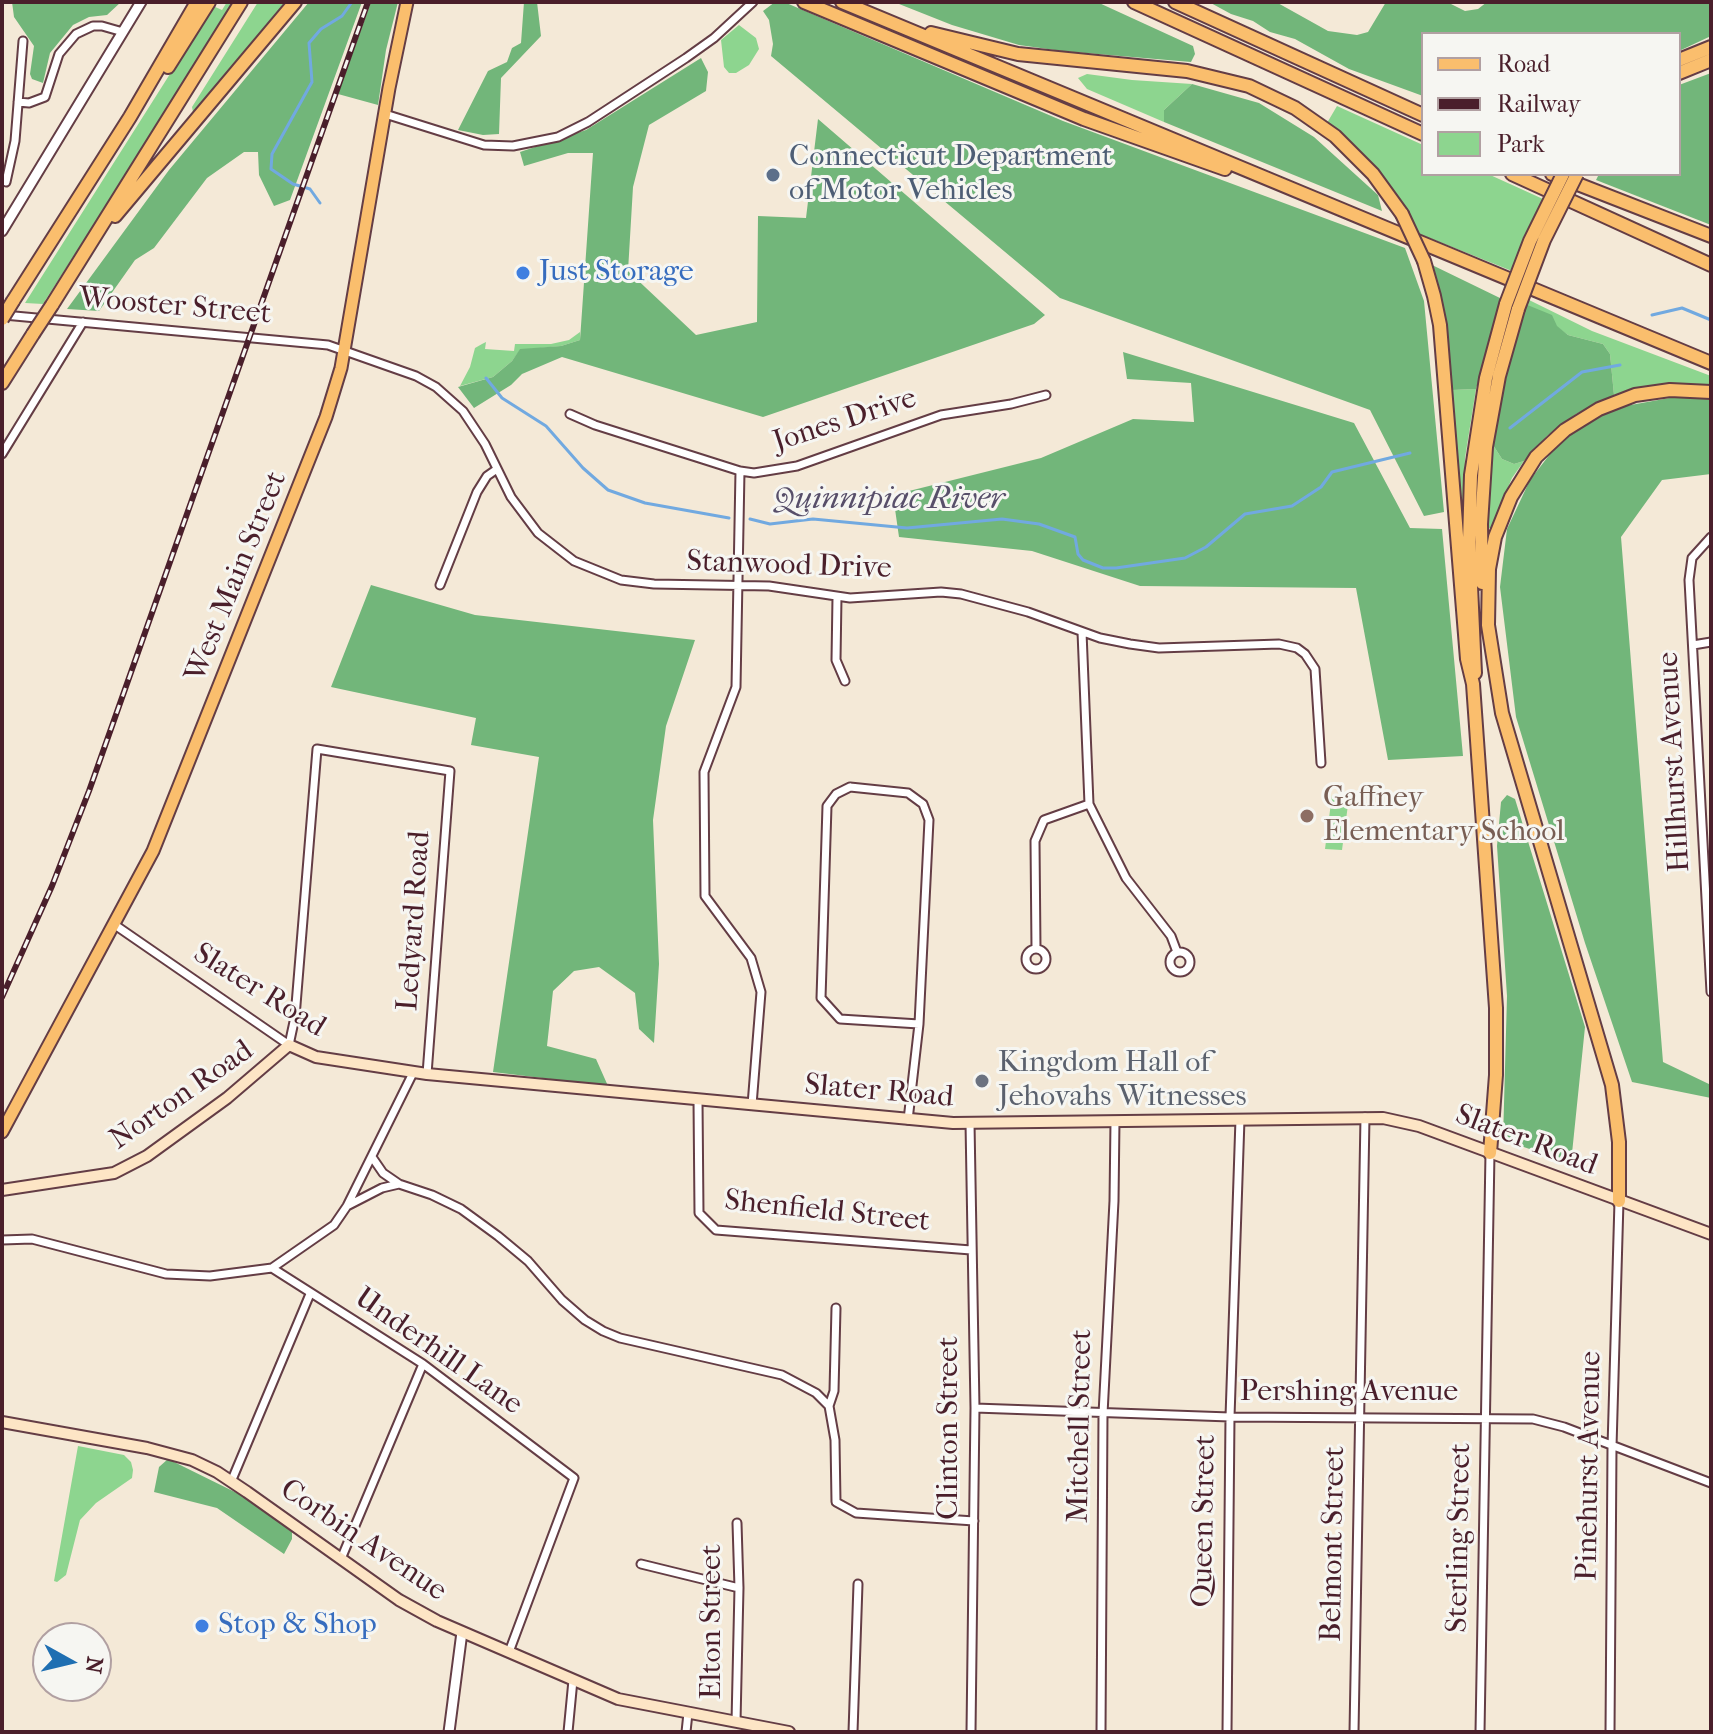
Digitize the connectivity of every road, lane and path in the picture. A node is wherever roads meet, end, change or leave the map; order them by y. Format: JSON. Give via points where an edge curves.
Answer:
{"nodes":[{"id":1,"x":141,"y":2,"type":"edge"},
{"id":2,"x":197,"y":2,"type":"edge"},
{"id":3,"x":209,"y":2,"type":"edge"},
{"id":4,"x":241,"y":2,"type":"edge"},
{"id":5,"x":295,"y":2,"type":"edge"},
{"id":6,"x":407,"y":2,"type":"edge"},
{"id":7,"x":753,"y":2,"type":"edge"},
{"id":8,"x":804,"y":2,"type":"edge"},
{"id":9,"x":842,"y":2,"type":"edge"},
{"id":10,"x":1134,"y":2,"type":"edge"},
{"id":11,"x":1175,"y":2,"type":"edge"},
{"id":12,"x":908,"y":29,"type":"junction"},
{"id":13,"x":123,"y":32,"type":"junction"},
{"id":14,"x":23,"y":41,"type":"dead end"},
{"id":15,"x":1711,"y":47,"type":"edge"},
{"id":16,"x":1681,"y":59,"type":"edge"},
{"id":17,"x":1711,"y":60,"type":"edge"},
{"id":18,"x":1681,"y":72,"type":"edge"},
{"id":19,"x":18,"y":102,"type":"junction"},
{"id":20,"x":385,"y":114,"type":"junction"},
{"id":21,"x":1421,"y":114,"type":"edge"},
{"id":22,"x":1421,"y":133,"type":"edge"},
{"id":23,"x":1260,"y":176,"type":"junction"},
{"id":24,"x":1516,"y":176,"type":"edge"},
{"id":25,"x":1557,"y":176,"type":"edge"},
{"id":26,"x":1562,"y":176,"type":"edge"},
{"id":27,"x":1576,"y":176,"type":"edge"},
{"id":28,"x":6,"y":182,"type":"dead end"},
{"id":29,"x":85,"y":187,"type":"junction"},
{"id":30,"x":2,"y":231,"type":"edge"},
{"id":31,"x":1711,"y":236,"type":"edge"},
{"id":32,"x":1711,"y":265,"type":"edge"},
{"id":33,"x":74,"y":269,"type":"junction"},
{"id":34,"x":1512,"y":307,"type":"junction"},
{"id":35,"x":2,"y":317,"type":"edge"},
{"id":36,"x":83,"y":322,"type":"junction"},
{"id":37,"x":344,"y":349,"type":"junction"},
{"id":38,"x":1711,"y":363,"type":"edge"},
{"id":39,"x":2,"y":383,"type":"edge"},
{"id":40,"x":1711,"y":392,"type":"edge"},
{"id":41,"x":1046,"y":395,"type":"dead end"},
{"id":42,"x":570,"y":414,"type":"dead end"},
{"id":43,"x":2,"y":454,"type":"edge"},
{"id":44,"x":497,"y":469,"type":"junction"},
{"id":45,"x":740,"y":471,"type":"junction"},
{"id":46,"x":1711,"y":537,"type":"edge"},
{"id":47,"x":440,"y":585,"type":"dead end"},
{"id":48,"x":739,"y":585,"type":"junction"},
{"id":49,"x":837,"y":597,"type":"junction"},
{"id":50,"x":1488,"y":625,"type":"junction"},
{"id":51,"x":1082,"y":632,"type":"junction"},
{"id":52,"x":1711,"y":642,"type":"edge"},
{"id":53,"x":1693,"y":645,"type":"junction"},
{"id":54,"x":845,"y":681,"type":"dead end"},
{"id":55,"x":1473,"y":684,"type":"junction"},
{"id":56,"x":1321,"y":763,"type":"dead end"},
{"id":57,"x":1089,"y":804,"type":"junction"},
{"id":58,"x":115,"y":925,"type":"junction"},
{"id":59,"x":1036,"y":949,"type":"dead end"},
{"id":60,"x":1177,"y":952,"type":"dead end"},
{"id":61,"x":1711,"y":992,"type":"edge"},
{"id":62,"x":919,"y":1024,"type":"junction"},
{"id":63,"x":289,"y":1045,"type":"junction"},
{"id":64,"x":413,"y":1073,"type":"junction"},
{"id":65,"x":427,"y":1074,"type":"junction"},
{"id":66,"x":698,"y":1100,"type":"junction"},
{"id":67,"x":752,"y":1105,"type":"junction"},
{"id":68,"x":1365,"y":1117,"type":"junction"},
{"id":69,"x":1240,"y":1119,"type":"junction"},
{"id":70,"x":908,"y":1120,"type":"junction"},
{"id":71,"x":1115,"y":1121,"type":"junction"},
{"id":72,"x":970,"y":1123,"type":"junction"},
{"id":73,"x":2,"y":1132,"type":"edge"},
{"id":74,"x":1490,"y":1153,"type":"junction"},
{"id":75,"x":372,"y":1157,"type":"junction"},
{"id":76,"x":399,"y":1184,"type":"junction"},
{"id":77,"x":2,"y":1190,"type":"edge"},
{"id":78,"x":1619,"y":1201,"type":"junction"},
{"id":79,"x":347,"y":1206,"type":"junction"},
{"id":80,"x":1711,"y":1234,"type":"edge"},
{"id":81,"x":2,"y":1240,"type":"edge"},
{"id":82,"x":971,"y":1250,"type":"junction"},
{"id":83,"x":272,"y":1268,"type":"junction"},
{"id":84,"x":310,"y":1294,"type":"junction"},
{"id":85,"x":836,"y":1308,"type":"dead end"},
{"id":86,"x":423,"y":1364,"type":"junction"},
{"id":87,"x":829,"y":1406,"type":"junction"},
{"id":88,"x":975,"y":1408,"type":"junction"},
{"id":89,"x":1103,"y":1414,"type":"junction"},
{"id":90,"x":1230,"y":1417,"type":"junction"},
{"id":91,"x":1361,"y":1417,"type":"junction"},
{"id":92,"x":1487,"y":1418,"type":"junction"},
{"id":93,"x":2,"y":1422,"type":"edge"},
{"id":94,"x":1612,"y":1447,"type":"junction"},
{"id":95,"x":231,"y":1482,"type":"junction"},
{"id":96,"x":1711,"y":1483,"type":"edge"},
{"id":97,"x":974,"y":1521,"type":"junction"},
{"id":98,"x":737,"y":1523,"type":"dead end"},
{"id":99,"x":341,"y":1559,"type":"junction"},
{"id":100,"x":641,"y":1564,"type":"dead end"},
{"id":101,"x":858,"y":1584,"type":"dead end"},
{"id":102,"x":739,"y":1588,"type":"junction"},
{"id":103,"x":462,"y":1632,"type":"junction"},
{"id":104,"x":509,"y":1652,"type":"junction"},
{"id":105,"x":573,"y":1680,"type":"junction"},
{"id":106,"x":688,"y":1713,"type":"junction"},
{"id":107,"x":736,"y":1722,"type":"junction"},
{"id":108,"x":449,"y":1732,"type":"edge"},
{"id":109,"x":568,"y":1732,"type":"edge"},
{"id":110,"x":686,"y":1732,"type":"edge"},
{"id":111,"x":789,"y":1732,"type":"edge"},
{"id":112,"x":853,"y":1732,"type":"edge"},
{"id":113,"x":971,"y":1732,"type":"edge"},
{"id":114,"x":1101,"y":1732,"type":"edge"},
{"id":115,"x":1227,"y":1732,"type":"edge"},
{"id":116,"x":1354,"y":1732,"type":"edge"},
{"id":117,"x":1480,"y":1732,"type":"edge"},
{"id":118,"x":1610,"y":1732,"type":"edge"}],
"edges":[{"from":1,"to":13,"type":"street"},
{"from":2,"to":29,"type":"highway"},
{"from":3,"to":29,"type":"highway","via":[[123,140]]},
{"from":4,"to":33,"type":"highway"},
{"from":5,"to":33,"type":"highway"},
{"from":6,"to":20,"type":"main road","name":"West Main Street"},
{"from":7,"to":20,"type":"street","via":[[686,58],[558,137],[513,146],[484,145]]},
{"from":8,"to":23,"type":"highway","via":[[1105,127]]},
{"from":9,"to":12,"type":"highway"},
{"from":10,"to":22,"type":"highway"},
{"from":11,"to":21,"type":"highway"},
{"from":12,"to":23,"type":"highway"},
{"from":12,"to":55,"type":"highway","bridge":true,"via":[[1018,54],[1187,71],[1249,86],[1295,108],[1335,136],[1373,174],[1402,214],[1433,288]]},
{"from":13,"to":19,"type":"street","via":[[93,26],[76,34],[59,54],[45,97]]},
{"from":13,"to":30,"type":"street"},
{"from":14,"to":19,"type":"street"},
{"from":15,"to":16,"type":"highway"},
{"from":17,"to":18,"type":"highway"},
{"from":19,"to":28,"type":"street"},
{"from":20,"to":37,"type":"main road","name":"West Main Street"},
{"from":23,"to":38,"type":"highway"},
{"from":24,"to":32,"type":"highway"},
{"from":25,"to":31,"type":"highway"},
{"from":26,"to":34,"type":"highway","bridge":true,"via":[[1530,241]]},
{"from":27,"to":34,"type":"highway","bridge":true},
{"from":29,"to":35,"type":"highway","bridge":true},
{"from":33,"to":39,"type":"highway","bridge":true},
{"from":34,"to":50,"type":"highway","via":[[1485,461],[1481,549]]},
{"from":34,"to":55,"type":"highway","via":[[1484,387],[1471,475]]},
{"from":35,"to":36,"type":"street","name":"Wooster Street"},
{"from":36,"to":37,"type":"street","name":"Wooster Street"},
{"from":36,"to":43,"type":"street"},
{"from":37,"to":44,"type":"street","name":"Stanwood Drive","via":[[416,376],[444,393],[471,421]]},
{"from":37,"to":58,"type":"main road","name":"West Main Street","via":[[328,413],[222,682],[158,841]]},
{"from":40,"to":50,"type":"highway","via":[[1670,390],[1623,399],[1579,420],[1542,451],[1515,489],[1495,537]]},
{"from":41,"to":45,"type":"street","name":"Jones Drive","via":[[927,419],[782,470]]},
{"from":42,"to":45,"type":"street","name":"Jones Drive"},
{"from":44,"to":47,"type":"street","via":[[477,492]]},
{"from":44,"to":48,"type":"street","name":"Stanwood Drive","via":[[529,524],[558,551],[589,569],[637,583]]},
{"from":45,"to":48,"type":"street"},
{"from":46,"to":53,"type":"street","name":"Hillhurst Avenue","via":[[1689,569]]},
{"from":48,"to":49,"type":"street","name":"Stanwood Drive"},
{"from":48,"to":67,"type":"street","via":[[736,687],[704,772],[705,896],[751,958],[761,992]]},
{"from":49,"to":51,"type":"street","name":"Stanwood Drive","via":[[961,594]]},
{"from":49,"to":54,"type":"street","via":[[836,660]]},
{"from":50,"to":78,"type":"highway","via":[[1511,748],[1610,1075],[1619,1142]]},
{"from":51,"to":56,"type":"street","name":"Stanwood Drive","via":[[1145,647],[1297,648],[1315,669]]},
{"from":51,"to":57,"type":"street"},
{"from":52,"to":53,"type":"street"},
{"from":53,"to":61,"type":"street","name":"Hillhurst Avenue"},
{"from":55,"to":74,"type":"highway","via":[[1496,1008]]},
{"from":57,"to":59,"type":"street","via":[[1044,820],[1035,841]]},
{"from":57,"to":60,"type":"street","via":[[1126,878],[1171,936]]},
{"from":58,"to":63,"type":"street","name":"Slater Road"},
{"from":58,"to":73,"type":"main road","name":"West Main Street"},
{"from":62,"to":62,"type":"street","via":[[929,820],[923,804],[908,793],[850,787],[827,806],[821,998],[840,1019]]},
{"from":62,"to":70,"type":"street"},
{"from":63,"to":64,"type":"main road","name":"Slater Road","via":[[316,1057]]},
{"from":63,"to":65,"type":"street","name":"Ledyard Road","via":[[317,749],[450,771]]},
{"from":63,"to":77,"type":"main road","name":"Norton Road","via":[[170,1140],[114,1173]]},
{"from":64,"to":65,"type":"main road","name":"Slater Road"},
{"from":64,"to":75,"type":"street"},
{"from":65,"to":66,"type":"main road","name":"Slater Road"},
{"from":66,"to":67,"type":"main road","name":"Slater Road"},
{"from":66,"to":82,"type":"street","name":"Shenfield Street","via":[[699,1213],[716,1230]]},
{"from":67,"to":70,"type":"main road","name":"Slater Road"},
{"from":68,"to":69,"type":"main road","name":"Slater Road"},
{"from":68,"to":74,"type":"main road","name":"Slater Road","via":[[1412,1124]]},
{"from":68,"to":91,"type":"street","name":"Belmont Street"},
{"from":69,"to":71,"type":"main road","name":"Slater Road"},
{"from":69,"to":90,"type":"street","name":"Queen Street"},
{"from":70,"to":72,"type":"main road","name":"Slater Road"},
{"from":71,"to":72,"type":"main road","name":"Slater Road"},
{"from":71,"to":89,"type":"street","name":"Mitchell Street"},
{"from":72,"to":82,"type":"street","name":"Clinton Street"},
{"from":74,"to":78,"type":"main road","name":"Slater Road"},
{"from":74,"to":92,"type":"street","name":"Sterling Street"},
{"from":75,"to":76,"type":"street"},
{"from":75,"to":79,"type":"street"},
{"from":76,"to":79,"type":"street"},
{"from":76,"to":87,"type":"street","via":[[461,1209],[528,1261],[573,1310],[603,1331],[782,1375]]},
{"from":78,"to":80,"type":"main road","name":"Slater Road"},
{"from":78,"to":94,"type":"street","name":"Pinehurst Avenue"},
{"from":79,"to":83,"type":"street","via":[[334,1225]]},
{"from":81,"to":83,"type":"street","via":[[32,1239],[166,1274],[210,1276]]},
{"from":82,"to":88,"type":"street","name":"Clinton Street"},
{"from":83,"to":84,"type":"street","name":"Underhill Lane"},
{"from":84,"to":86,"type":"street","name":"Underhill Lane"},
{"from":84,"to":95,"type":"street"},
{"from":85,"to":87,"type":"street"},
{"from":86,"to":99,"type":"street"},
{"from":86,"to":104,"type":"street","name":"Underhill Lane","via":[[574,1478]]},
{"from":87,"to":97,"type":"street","via":[[836,1502],[856,1513]]},
{"from":88,"to":89,"type":"street","name":"Pershing Avenue"},
{"from":88,"to":97,"type":"street","name":"Clinton Street"},
{"from":89,"to":90,"type":"street","name":"Pershing Avenue"},
{"from":89,"to":114,"type":"street","name":"Mitchell Street"},
{"from":90,"to":91,"type":"street","name":"Pershing Avenue"},
{"from":90,"to":115,"type":"street","name":"Queen Street"},
{"from":91,"to":92,"type":"street","name":"Pershing Avenue"},
{"from":91,"to":116,"type":"street","name":"Belmont Street"},
{"from":92,"to":94,"type":"street","name":"Pershing Avenue","via":[[1533,1419]]},
{"from":92,"to":117,"type":"street","name":"Sterling Street"},
{"from":93,"to":95,"type":"main road","name":"Corbin Avenue","via":[[164,1451],[203,1464]]},
{"from":94,"to":96,"type":"street","name":"Pershing Avenue"},
{"from":94,"to":118,"type":"street","name":"Pinehurst Avenue"},
{"from":95,"to":99,"type":"main road","name":"Corbin Avenue"},
{"from":97,"to":113,"type":"street","name":"Clinton Street"},
{"from":98,"to":102,"type":"street","name":"Elton Street"},
{"from":99,"to":103,"type":"main road","name":"Corbin Avenue","via":[[409,1607]]},
{"from":100,"to":102,"type":"street"},
{"from":101,"to":112,"type":"street"},
{"from":102,"to":107,"type":"street","name":"Elton Street"},
{"from":103,"to":104,"type":"main road","name":"Corbin Avenue"},
{"from":103,"to":108,"type":"street"},
{"from":104,"to":105,"type":"main road","name":"Corbin Avenue"},
{"from":105,"to":106,"type":"main road","name":"Corbin Avenue","via":[[618,1699]]},
{"from":105,"to":109,"type":"street"},
{"from":106,"to":107,"type":"main road","name":"Corbin Avenue"},
{"from":106,"to":110,"type":"street"},
{"from":107,"to":111,"type":"main road","name":"Corbin Avenue"}]}
